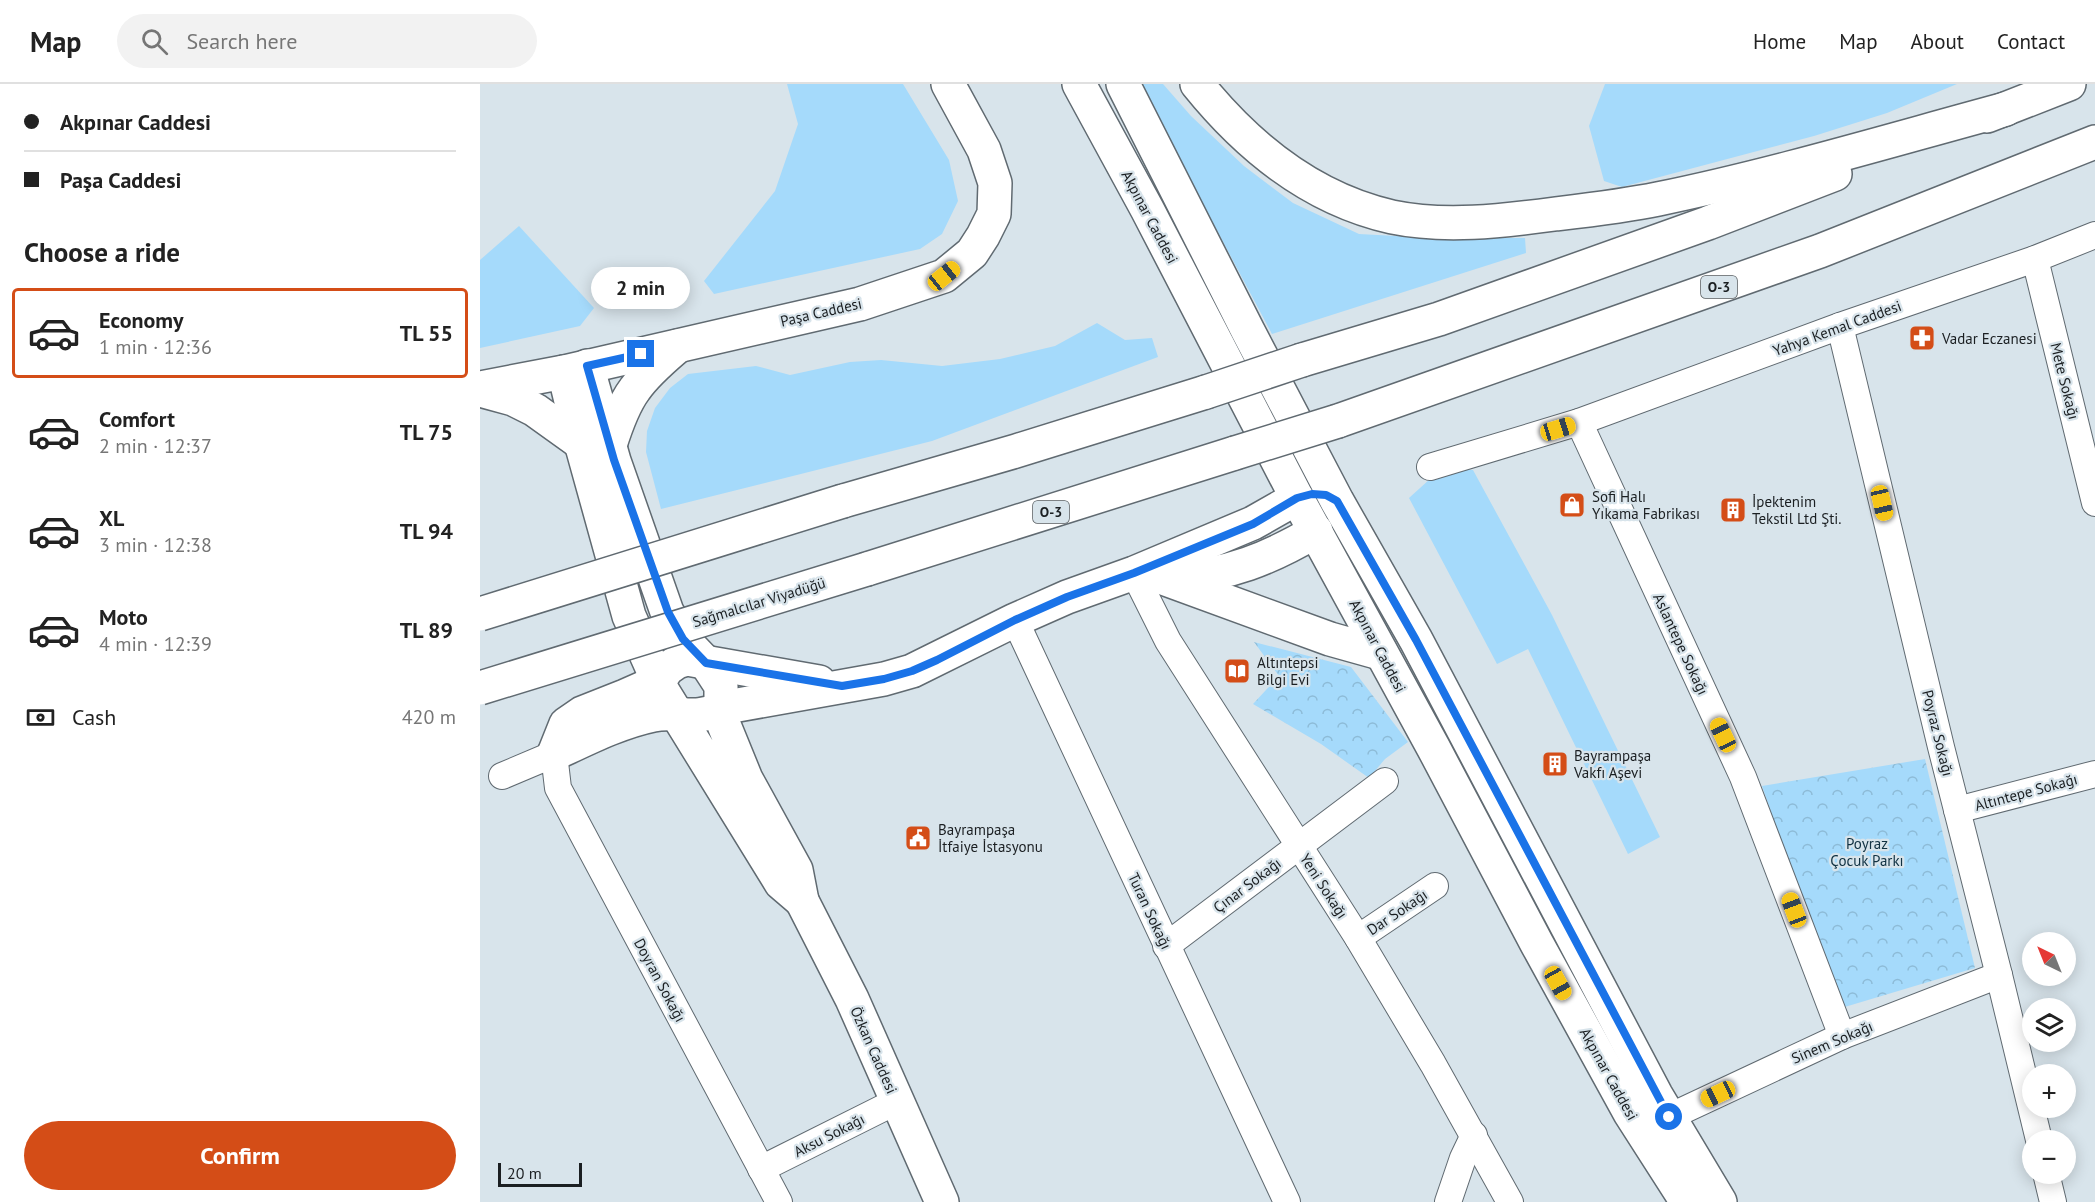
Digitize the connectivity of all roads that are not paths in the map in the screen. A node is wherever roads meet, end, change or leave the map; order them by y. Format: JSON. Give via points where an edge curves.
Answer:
{"nodes":[{"id":1,"x":948,"y":84,"type":"edge"},
{"id":2,"x":1079,"y":84,"type":"edge"},
{"id":3,"x":1123,"y":84,"type":"edge"},
{"id":4,"x":1197,"y":84,"type":"edge"},
{"id":5,"x":2069,"y":84,"type":"edge"},
{"id":6,"x":2006,"y":109,"type":"junction"},
{"id":7,"x":2095,"y":142,"type":"edge"},
{"id":8,"x":2095,"y":235,"type":"edge"},
{"id":9,"x":2035,"y":259,"type":"junction"},
{"id":10,"x":1840,"y":326,"type":"junction"},
{"id":11,"x":678,"y":346,"type":"junction"},
{"id":12,"x":575,"y":369,"type":"junction"},
{"id":13,"x":480,"y":389,"type":"edge"},
{"id":14,"x":1579,"y":422,"type":"junction"},
{"id":15,"x":595,"y":444,"type":"junction"},
{"id":16,"x":1430,"y":467,"type":"dead end"},
{"id":17,"x":1297,"y":498,"type":"junction"},
{"id":18,"x":1337,"y":501,"type":"junction"},
{"id":19,"x":2095,"y":504,"type":"edge"},
{"id":20,"x":1316,"y":531,"type":"junction"},
{"id":21,"x":1148,"y":575,"type":"junction"},
{"id":22,"x":480,"y":614,"type":"edge"},
{"id":23,"x":1015,"y":620,"type":"junction"},
{"id":24,"x":1380,"y":653,"type":"junction"},
{"id":25,"x":706,"y":663,"type":"junction"},
{"id":26,"x":658,"y":681,"type":"junction"},
{"id":27,"x":842,"y":686,"type":"junction"},
{"id":28,"x":480,"y":688,"type":"edge"},
{"id":29,"x":721,"y":708,"type":"junction"},
{"id":30,"x":678,"y":713,"type":"junction"},
{"id":31,"x":554,"y":754,"type":"junction"},
{"id":32,"x":2095,"y":774,"type":"edge"},
{"id":33,"x":502,"y":776,"type":"dead end"},
{"id":34,"x":1385,"y":781,"type":"dead end"},
{"id":35,"x":1957,"y":810,"type":"junction"},
{"id":36,"x":1298,"y":846,"type":"junction"},
{"id":37,"x":1435,"y":886,"type":"dead end"},
{"id":38,"x":802,"y":901,"type":"junction"},
{"id":39,"x":1358,"y":938,"type":"junction"},
{"id":40,"x":1166,"y":946,"type":"junction"},
{"id":41,"x":1999,"y":975,"type":"junction"},
{"id":42,"x":1842,"y":1036,"type":"junction"},
{"id":43,"x":897,"y":1101,"type":"junction"},
{"id":44,"x":1669,"y":1117,"type":"junction"},
{"id":45,"x":2037,"y":1130,"type":"edge"},
{"id":46,"x":1474,"y":1135,"type":"junction"},
{"id":47,"x":761,"y":1169,"type":"junction"},
{"id":48,"x":2049,"y":1184,"type":"edge"},
{"id":49,"x":779,"y":1202,"type":"edge"},
{"id":50,"x":942,"y":1202,"type":"edge"},
{"id":51,"x":1287,"y":1202,"type":"edge"},
{"id":52,"x":1448,"y":1202,"type":"edge"},
{"id":53,"x":1510,"y":1202,"type":"edge"},
{"id":54,"x":1687,"y":1202,"type":"edge"},
{"id":55,"x":1720,"y":1202,"type":"edge"},
{"id":56,"x":2053,"y":1202,"type":"edge"}],
"edges":[{"from":1,"to":11,"type":"main road","name":"Paşa Caddesi","via":[[984,150],[995,183],[994,214],[972,253],[944,276],[905,290]]},
{"from":2,"to":17,"type":"main road","name":"Akpınar Caddesi"},
{"from":3,"to":18,"type":"main road","name":"Akpınar Caddesi"},
{"from":4,"to":6,"type":"main road","via":[[1261,151],[1321,191],[1392,217],[1432,222],[1501,220],[1657,199]]},
{"from":5,"to":6,"type":"main road"},
{"from":6,"to":22,"type":"main road","bridge":true,"via":[[1697,227],[1439,319]]},
{"from":7,"to":28,"type":"main road","name":"Sağmalcılar Viyadüğü","number":"O-3","bridge":true,"via":[[1820,251],[1338,421]]},
{"from":8,"to":9,"type":"street","name":"Yahya Kemal Caddesi"},
{"from":9,"to":10,"type":"street","name":"Yahya Kemal Caddesi"},
{"from":9,"to":19,"type":"street","name":"Mete Sokağı"},
{"from":10,"to":14,"type":"street","name":"Yahya Kemal Caddesi"},
{"from":10,"to":35,"type":"street","name":"Poyraz Sokağı"},
{"from":11,"to":12,"type":"main road","name":"Paşa Caddesi"},
{"from":11,"to":15,"type":"main road","via":[[633,390],[620,417]]},
{"from":12,"to":13,"type":"main road","name":"Paşa Caddesi"},
{"from":12,"to":15,"type":"main road"},
{"from":13,"to":15,"type":"main road","via":[[513,399]]},
{"from":14,"to":16,"type":"street","name":"Yahya Kemal Caddesi"},
{"from":14,"to":42,"type":"street","name":"Aslantepe Sokağı","via":[[1743,777]]},
{"from":15,"to":25,"type":"main road","name":"Özkan Caddesi","via":[[668,612],[683,639]]},
{"from":15,"to":26,"type":"main road","name":"Özkan Caddesi","via":[[629,616]]},
{"from":17,"to":18,"type":"main road","via":[[1326,495]]},
{"from":17,"to":20,"type":"main road","name":"Akpınar Caddesi"},
{"from":17,"to":21,"type":"main road"},
{"from":18,"to":20,"type":"main road","via":[[1325,524]]},
{"from":18,"to":44,"type":"main road","name":"Akpınar Caddesi","via":[[1416,640]]},
{"from":20,"to":21,"type":"main road","via":[[1265,559],[1224,572],[1198,577]]},
{"from":20,"to":24,"type":"main road","name":"Akpınar Caddesi"},
{"from":21,"to":23,"type":"main road","via":[[1067,597]]},
{"from":21,"to":24,"type":"main road"},
{"from":21,"to":36,"type":"street","name":"Yeni Sokağı","via":[[1168,640]]},
{"from":23,"to":27,"type":"main road","via":[[912,671]]},
{"from":23,"to":40,"type":"street","name":"Turan Sokağı"},
{"from":24,"to":54,"type":"main road","name":"Akpınar Caddesi","via":[[1621,1097]]},
{"from":25,"to":26,"type":"main road","via":[[687,659],[677,662]]},
{"from":25,"to":27,"type":"main road"},
{"from":25,"to":29,"type":"main road","name":"Özkan Caddesi","via":[[721,686]]},
{"from":26,"to":30,"type":"main road","name":"Özkan Caddesi"},
{"from":26,"to":31,"type":"main road","via":[[566,723]]},
{"from":27,"to":29,"type":"main road"},
{"from":29,"to":30,"type":"main road","via":[[699,716]]},
{"from":29,"to":38,"type":"main road","name":"Özkan Caddesi","via":[[746,779],[795,870]]},
{"from":30,"to":31,"type":"main road","via":[[628,722]]},
{"from":30,"to":38,"type":"main road","name":"Özkan Caddesi","via":[[781,883]]},
{"from":31,"to":33,"type":"street"},
{"from":31,"to":47,"type":"street","name":"Doyran Sokağı","via":[[558,788]]},
{"from":32,"to":35,"type":"street","name":"Altıntepe Sokağı"},
{"from":34,"to":36,"type":"street","name":"Çınar Sokağı"},
{"from":35,"to":41,"type":"street","name":"Poyraz Sokağı"},
{"from":36,"to":39,"type":"street","name":"Yeni Sokağı"},
{"from":36,"to":40,"type":"street","name":"Çınar Sokağı"},
{"from":37,"to":39,"type":"street","name":"Dar Sokağı"},
{"from":38,"to":43,"type":"main road","name":"Özkan Caddesi","via":[[852,999]]},
{"from":39,"to":46,"type":"street","name":"Yeni Sokağı"},
{"from":40,"to":51,"type":"street","name":"Turan Sokağı"},
{"from":41,"to":42,"type":"street","name":"Sinem Sokağı"},
{"from":41,"to":45,"type":"street","name":"Poyraz Sokağı"},
{"from":42,"to":44,"type":"street","name":"Sinem Sokağı"},
{"from":43,"to":47,"type":"street","name":"Aksu Sokağı"},
{"from":43,"to":50,"type":"main road","name":"Özkan Caddesi"},
{"from":44,"to":55,"type":"main road","name":"Akpınar Caddesi"},
{"from":46,"to":52,"type":"street"},
{"from":46,"to":53,"type":"street","name":"Yeni Sokağı"},
{"from":47,"to":49,"type":"street","name":"Doyran Sokağı"},
{"from":48,"to":56,"type":"street"}]}
